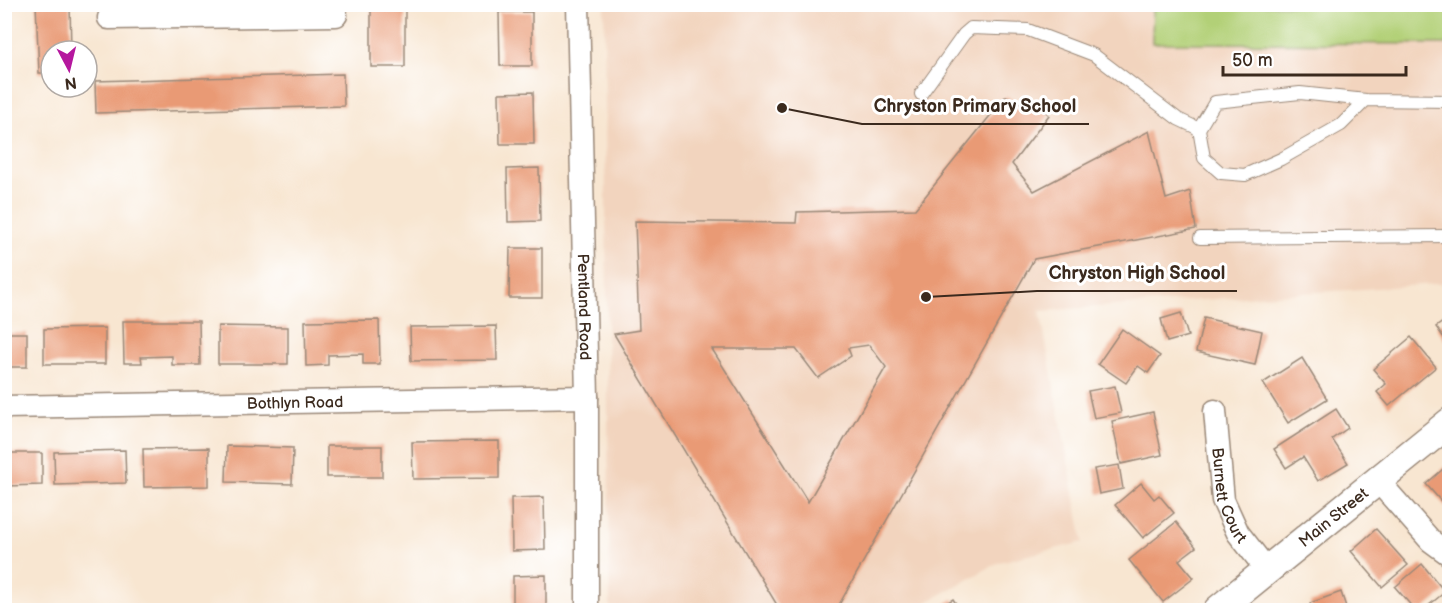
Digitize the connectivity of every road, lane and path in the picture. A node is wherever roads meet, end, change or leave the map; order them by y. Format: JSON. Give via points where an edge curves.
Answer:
{"nodes":[{"id":1,"x":578,"y":4,"type":"edge"},
{"id":2,"x":231,"y":10,"type":"edge"},
{"id":3,"x":336,"y":15,"type":"dead end"},
{"id":4,"x":109,"y":18,"type":"dead end"},
{"id":5,"x":921,"y":94,"type":"dead end"},
{"id":6,"x":1366,"y":100,"type":"junction"},
{"id":7,"x":1449,"y":101,"type":"edge"},
{"id":8,"x":1199,"y":129,"type":"junction"},
{"id":9,"x":1449,"y":236,"type":"edge"},
{"id":10,"x":1200,"y":238,"type":"dead end"},
{"id":11,"x":587,"y":397,"type":"junction"},
{"id":12,"x":4,"y":407,"type":"edge"},
{"id":13,"x":1215,"y":411,"type":"dead end"},
{"id":14,"x":1449,"y":422,"type":"edge"},
{"id":15,"x":1379,"y":482,"type":"junction"},
{"id":16,"x":1449,"y":555,"type":"edge"},
{"id":17,"x":1267,"y":570,"type":"junction"},
{"id":18,"x":587,"y":610,"type":"edge"},
{"id":19,"x":1218,"y":610,"type":"edge"}],
"edges":[{"from":1,"to":11,"type":"street","name":"Pentland Road"},
{"from":2,"to":3,"type":"street"},
{"from":2,"to":4,"type":"street"},
{"from":5,"to":8,"type":"lane","via":[[971,28],[1028,30],[1094,55],[1178,119]]},
{"from":6,"to":7,"type":"lane"},
{"from":6,"to":8,"type":"lane","via":[[1300,93],[1215,102]]},
{"from":6,"to":8,"type":"lane","via":[[1341,125],[1245,175],[1221,173],[1204,158]]},
{"from":9,"to":10,"type":"lane"},
{"from":11,"to":12,"type":"street","name":"Bothlyn Road"},
{"from":11,"to":18,"type":"street","name":"Pentland Road"},
{"from":13,"to":17,"type":"street","name":"Burnett Court","via":[[1223,500],[1238,533]]},
{"from":14,"to":15,"type":"street","name":"Main Street"},
{"from":15,"to":16,"type":"street","via":[[1431,541]]},
{"from":15,"to":17,"type":"street","name":"Main Street"},
{"from":17,"to":19,"type":"street","name":"Main Street"}]}
